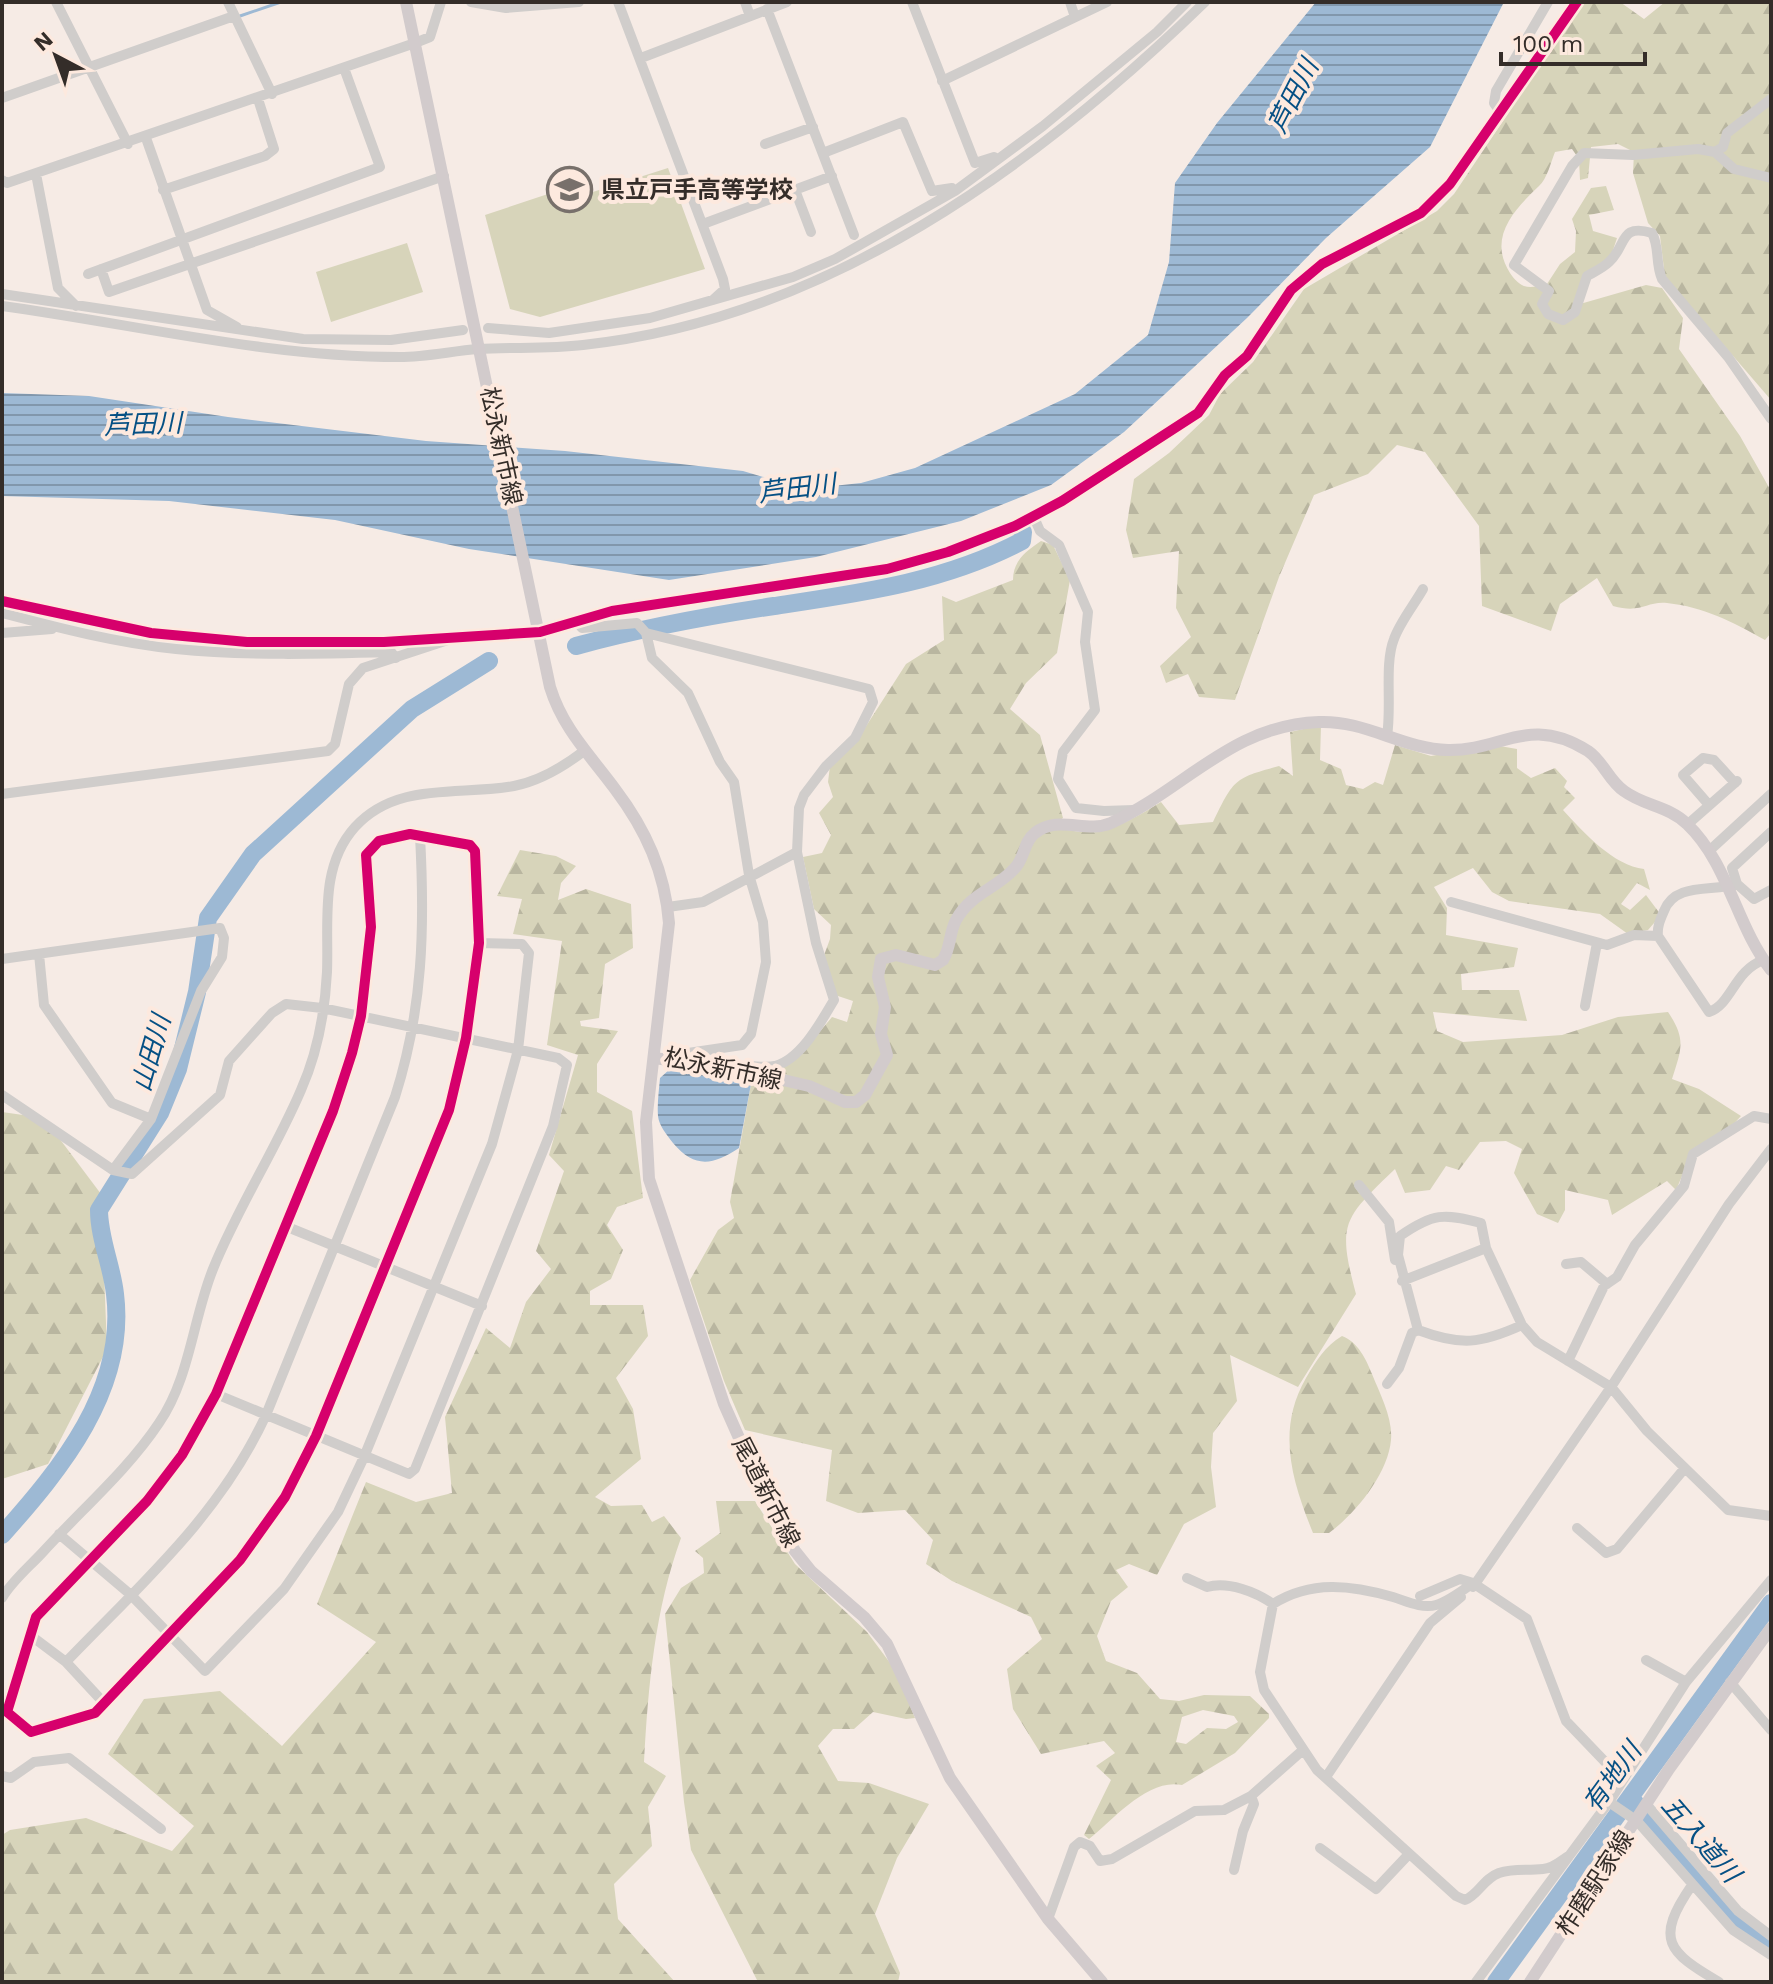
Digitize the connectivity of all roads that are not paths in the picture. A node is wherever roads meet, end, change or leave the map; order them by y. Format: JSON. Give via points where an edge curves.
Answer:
{"nodes":[{"id":1,"x":56,"y":2,"type":"edge"},
{"id":2,"x":228,"y":2,"type":"edge"},
{"id":3,"x":406,"y":2,"type":"edge"},
{"id":4,"x":441,"y":2,"type":"edge"},
{"id":5,"x":471,"y":2,"type":"edge"},
{"id":6,"x":579,"y":2,"type":"edge"},
{"id":7,"x":618,"y":2,"type":"edge"},
{"id":8,"x":745,"y":2,"type":"edge"},
{"id":9,"x":787,"y":2,"type":"edge"},
{"id":10,"x":912,"y":2,"type":"edge"},
{"id":11,"x":1070,"y":2,"type":"edge"},
{"id":12,"x":1107,"y":2,"type":"edge"},
{"id":13,"x":1187,"y":2,"type":"edge"},
{"id":14,"x":1205,"y":2,"type":"edge"},
{"id":15,"x":1548,"y":2,"type":"edge"},
{"id":16,"x":1577,"y":2,"type":"edge"},
{"id":17,"x":767,"y":9,"type":"junction"},
{"id":18,"x":234,"y":16,"type":"junction"},
{"id":19,"x":750,"y":16,"type":"junction"},
{"id":20,"x":1075,"y":17,"type":"junction"},
{"id":21,"x":415,"y":43,"type":"junction"},
{"id":22,"x":641,"y":58,"type":"junction"},
{"id":23,"x":89,"y":67,"type":"junction"},
{"id":24,"x":344,"y":68,"type":"junction"},
{"id":25,"x":942,"y":81,"type":"junction"},
{"id":26,"x":272,"y":94,"type":"junction"},
{"id":27,"x":2,"y":98,"type":"edge"},
{"id":28,"x":258,"y":99,"type":"junction"},
{"id":29,"x":1771,"y":99,"type":"edge"},
{"id":30,"x":1499,"y":110,"type":"junction"},
{"id":31,"x":813,"y":127,"type":"junction"},
{"id":32,"x":146,"y":138,"type":"junction"},
{"id":33,"x":128,"y":144,"type":"junction"},
{"id":34,"x":765,"y":144,"type":"dead end"},
{"id":35,"x":1715,"y":152,"type":"junction"},
{"id":36,"x":823,"y":153,"type":"junction"},
{"id":37,"x":1003,"y":154,"type":"junction"},
{"id":38,"x":36,"y":174,"type":"junction"},
{"id":39,"x":444,"y":176,"type":"junction"},
{"id":40,"x":832,"y":176,"type":"junction"},
{"id":41,"x":1771,"y":178,"type":"edge"},
{"id":42,"x":2,"y":180,"type":"edge"},
{"id":43,"x":163,"y":190,"type":"junction"},
{"id":44,"x":795,"y":190,"type":"junction"},
{"id":45,"x":955,"y":191,"type":"junction"},
{"id":46,"x":703,"y":224,"type":"junction"},
{"id":47,"x":811,"y":232,"type":"dead end"},
{"id":48,"x":854,"y":235,"type":"dead end"},
{"id":49,"x":181,"y":240,"type":"junction"},
{"id":50,"x":189,"y":265,"type":"junction"},
{"id":51,"x":101,"y":269,"type":"junction"},
{"id":52,"x":88,"y":274,"type":"dead end"},
{"id":53,"x":2,"y":294,"type":"edge"},
{"id":54,"x":710,"y":303,"type":"junction"},
{"id":55,"x":2,"y":306,"type":"edge"},
{"id":56,"x":77,"y":306,"type":"junction"},
{"id":57,"x":488,"y":328,"type":"dead end"},
{"id":58,"x":463,"y":330,"type":"dead end"},
{"id":59,"x":662,"y":330,"type":"junction"},
{"id":60,"x":256,"y":334,"type":"junction"},
{"id":61,"x":283,"y":348,"type":"junction"},
{"id":62,"x":481,"y":354,"type":"junction"},
{"id":63,"x":1771,"y":419,"type":"edge"},
{"id":64,"x":1033,"y":515,"type":"junction"},
{"id":65,"x":1423,"y":589,"type":"dead end"},
{"id":66,"x":2,"y":601,"type":"edge"},
{"id":67,"x":2,"y":613,"type":"edge"},
{"id":68,"x":576,"y":621,"type":"junction"},
{"id":69,"x":59,"y":628,"type":"junction"},
{"id":70,"x":540,"y":632,"type":"junction"},
{"id":71,"x":2,"y":633,"type":"edge"},
{"id":72,"x":646,"y":633,"type":"junction"},
{"id":73,"x":459,"y":635,"type":"junction"},
{"id":74,"x":396,"y":658,"type":"junction"},
{"id":75,"x":1387,"y":736,"type":"junction"},
{"id":76,"x":584,"y":751,"type":"junction"},
{"id":77,"x":2,"y":794,"type":"edge"},
{"id":78,"x":1771,"y":794,"type":"edge"},
{"id":79,"x":1709,"y":805,"type":"junction"},
{"id":80,"x":1134,"y":810,"type":"junction"},
{"id":81,"x":1688,"y":824,"type":"junction"},
{"id":82,"x":1771,"y":832,"type":"edge"},
{"id":83,"x":420,"y":836,"type":"junction"},
{"id":84,"x":1709,"y":851,"type":"junction"},
{"id":85,"x":797,"y":852,"type":"junction"},
{"id":86,"x":749,"y":875,"type":"junction"},
{"id":87,"x":1732,"y":886,"type":"junction"},
{"id":88,"x":1771,"y":890,"type":"edge"},
{"id":89,"x":1451,"y":902,"type":"dead end"},
{"id":90,"x":668,"y":907,"type":"junction"},
{"id":91,"x":1658,"y":936,"type":"junction"},
{"id":92,"x":479,"y":943,"type":"junction"},
{"id":93,"x":1597,"y":943,"type":"junction"},
{"id":94,"x":39,"y":954,"type":"junction"},
{"id":95,"x":2,"y":959,"type":"edge"},
{"id":96,"x":1768,"y":965,"type":"edge"},
{"id":97,"x":1585,"y":1006,"type":"dead end"},
{"id":98,"x":322,"y":1008,"type":"junction"},
{"id":99,"x":361,"y":1016,"type":"junction"},
{"id":100,"x":413,"y":1027,"type":"junction"},
{"id":101,"x":466,"y":1038,"type":"junction"},
{"id":102,"x":518,"y":1050,"type":"junction"},
{"id":103,"x":654,"y":1058,"type":"junction"},
{"id":104,"x":736,"y":1069,"type":"junction"},
{"id":105,"x":2,"y":1095,"type":"edge"},
{"id":106,"x":151,"y":1119,"type":"junction"},
{"id":107,"x":1771,"y":1119,"type":"edge"},
{"id":108,"x":1771,"y":1149,"type":"edge"},
{"id":109,"x":113,"y":1170,"type":"junction"},
{"id":110,"x":1359,"y":1185,"type":"dead end"},
{"id":111,"x":285,"y":1226,"type":"junction"},
{"id":112,"x":336,"y":1247,"type":"junction"},
{"id":113,"x":1486,"y":1248,"type":"junction"},
{"id":114,"x":1566,"y":1264,"type":"dead end"},
{"id":115,"x":387,"y":1268,"type":"junction"},
{"id":116,"x":1405,"y":1282,"type":"junction"},
{"id":117,"x":1607,"y":1284,"type":"junction"},
{"id":118,"x":433,"y":1287,"type":"junction"},
{"id":119,"x":482,"y":1306,"type":"junction"},
{"id":120,"x":1522,"y":1325,"type":"junction"},
{"id":121,"x":1418,"y":1330,"type":"junction"},
{"id":122,"x":1568,"y":1361,"type":"junction"},
{"id":123,"x":1387,"y":1384,"type":"dead end"},
{"id":124,"x":1611,"y":1387,"type":"junction"},
{"id":125,"x":216,"y":1394,"type":"junction"},
{"id":126,"x":266,"y":1415,"type":"junction"},
{"id":127,"x":316,"y":1436,"type":"junction"},
{"id":128,"x":364,"y":1457,"type":"junction"},
{"id":129,"x":1685,"y":1468,"type":"junction"},
{"id":130,"x":1771,"y":1516,"type":"edge"},
{"id":131,"x":1577,"y":1528,"type":"dead end"},
{"id":132,"x":59,"y":1534,"type":"junction"},
{"id":133,"x":89,"y":1562,"type":"junction"},
{"id":134,"x":1187,"y":1578,"type":"dead end"},
{"id":135,"x":1771,"y":1580,"type":"edge"},
{"id":136,"x":1475,"y":1583,"type":"junction"},
{"id":137,"x":131,"y":1595,"type":"junction"},
{"id":138,"x":1420,"y":1596,"type":"dead end"},
{"id":139,"x":2,"y":1598,"type":"edge"},
{"id":140,"x":1273,"y":1604,"type":"junction"},
{"id":141,"x":1771,"y":1628,"type":"edge"},
{"id":142,"x":30,"y":1635,"type":"junction"},
{"id":143,"x":167,"y":1635,"type":"junction"},
{"id":144,"x":1646,"y":1660,"type":"dead end"},
{"id":145,"x":66,"y":1662,"type":"junction"},
{"id":146,"x":1686,"y":1682,"type":"junction"},
{"id":147,"x":1730,"y":1682,"type":"junction"},
{"id":148,"x":104,"y":1703,"type":"junction"},
{"id":149,"x":1771,"y":1730,"type":"edge"},
{"id":150,"x":1303,"y":1750,"type":"junction"},
{"id":151,"x":2,"y":1776,"type":"edge"},
{"id":152,"x":1326,"y":1777,"type":"junction"},
{"id":153,"x":1251,"y":1796,"type":"junction"},
{"id":154,"x":1609,"y":1802,"type":"junction"},
{"id":155,"x":1640,"y":1813,"type":"junction"},
{"id":156,"x":161,"y":1829,"type":"dead end"},
{"id":157,"x":1320,"y":1848,"type":"dead end"},
{"id":158,"x":1409,"y":1854,"type":"junction"},
{"id":159,"x":1570,"y":1855,"type":"junction"},
{"id":160,"x":1234,"y":1870,"type":"dead end"},
{"id":161,"x":1692,"y":1885,"type":"junction"},
{"id":162,"x":1048,"y":1919,"type":"junction"},
{"id":163,"x":1771,"y":1936,"type":"edge"},
{"id":164,"x":1771,"y":1955,"type":"edge"},
{"id":165,"x":1102,"y":1982,"type":"edge"},
{"id":166,"x":1476,"y":1982,"type":"edge"},
{"id":167,"x":1530,"y":1982,"type":"edge"},
{"id":168,"x":1719,"y":1982,"type":"edge"}],
"edges":[{"from":1,"to":23,"type":"street"},
{"from":2,"to":18,"type":"street"},
{"from":3,"to":21,"type":"main road","name":"松永新市線"},
{"from":4,"to":21,"type":"street","via":[[430,37]]},
{"from":5,"to":6,"type":"street","via":[[506,8]]},
{"from":7,"to":22,"type":"street"},
{"from":8,"to":19,"type":"street"},
{"from":9,"to":17,"type":"street"},
{"from":10,"to":25,"type":"street"},
{"from":11,"to":20,"type":"street"},
{"from":12,"to":20,"type":"street"},
{"from":13,"to":37,"type":"street","via":[[1157,32]]},
{"from":14,"to":59,"type":"street","via":[[1066,125],[980,189],[899,239],[808,284]]},
{"from":15,"to":30,"type":"street","via":[[1496,91]]},
{"from":16,"to":30,"type":"street"},
{"from":17,"to":19,"type":"street"},
{"from":17,"to":31,"type":"street"},
{"from":18,"to":23,"type":"street"},
{"from":18,"to":26,"type":"street"},
{"from":19,"to":22,"type":"street"},
{"from":20,"to":25,"type":"street"},
{"from":21,"to":24,"type":"street"},
{"from":21,"to":39,"type":"main road","name":"松永新市線"},
{"from":22,"to":46,"type":"street"},
{"from":23,"to":27,"type":"street"},
{"from":23,"to":33,"type":"street"},
{"from":24,"to":26,"type":"street"},
{"from":24,"to":49,"type":"street","via":[[380,167]]},
{"from":25,"to":37,"type":"street","via":[[975,163]]},
{"from":26,"to":28,"type":"street"},
{"from":28,"to":32,"type":"street"},
{"from":28,"to":43,"type":"street","via":[[274,149]]},
{"from":29,"to":35,"type":"street","via":[[1727,133],[1723,147]]},
{"from":30,"to":64,"type":"street","via":[[1450,184],[1421,213],[1322,264],[1291,290],[1247,356],[1225,375],[1198,413]]},
{"from":31,"to":34,"type":"street"},
{"from":31,"to":36,"type":"street"},
{"from":32,"to":33,"type":"street"},
{"from":32,"to":43,"type":"street"},
{"from":33,"to":38,"type":"street"},
{"from":35,"to":41,"type":"street","via":[[1734,169]]},
{"from":35,"to":63,"type":"street","via":[[1584,153],[1514,265],[1549,291],[1542,304],[1548,314],[1563,320],[1575,312],[1587,276],[1610,262],[1627,233],[1652,233],[1662,279],[1728,357]]},
{"from":36,"to":40,"type":"street"},
{"from":36,"to":45,"type":"street","via":[[903,122],[932,191]]},
{"from":37,"to":45,"type":"street"},
{"from":38,"to":42,"type":"street"},
{"from":38,"to":56,"type":"street","via":[[58,288]]},
{"from":39,"to":50,"type":"street"},
{"from":39,"to":62,"type":"main road","name":"松永新市線"},
{"from":40,"to":44,"type":"street"},
{"from":40,"to":48,"type":"street"},
{"from":43,"to":49,"type":"street"},
{"from":44,"to":46,"type":"street"},
{"from":44,"to":47,"type":"street"},
{"from":45,"to":54,"type":"street","via":[[835,259]]},
{"from":46,"to":54,"type":"street","via":[[725,289]]},
{"from":49,"to":50,"type":"street"},
{"from":49,"to":51,"type":"street"},
{"from":50,"to":51,"type":"street","via":[[109,292]]},
{"from":50,"to":60,"type":"street","via":[[207,310]]},
{"from":51,"to":52,"type":"street"},
{"from":53,"to":56,"type":"street"},
{"from":54,"to":57,"type":"street","via":[[566,332]]},
{"from":54,"to":59,"type":"street","via":[[662,325]]},
{"from":55,"to":61,"type":"street"},
{"from":56,"to":60,"type":"street"},
{"from":58,"to":60,"type":"street","via":[[347,342]]},
{"from":59,"to":62,"type":"street","via":[[583,345]]},
{"from":60,"to":61,"type":"street"},
{"from":61,"to":62,"type":"street","via":[[400,357]]},
{"from":62,"to":70,"type":"main road","name":"松永新市線"},
{"from":64,"to":68,"type":"street","via":[[948,552],[887,569]]},
{"from":64,"to":80,"type":"street","via":[[1040,531],[1059,545],[1088,612],[1085,642],[1095,710],[1063,752],[1058,779],[1076,808]]},
{"from":65,"to":75,"type":"street","via":[[1394,639]]},
{"from":66,"to":73,"type":"street","via":[[151,633],[247,642],[384,642]]},
{"from":67,"to":69,"type":"street"},
{"from":68,"to":70,"type":"street"},
{"from":68,"to":72,"type":"street","via":[[582,628],[637,623]]},
{"from":69,"to":71,"type":"street"},
{"from":69,"to":74,"type":"street","via":[[175,649],[254,655],[391,652]]},
{"from":70,"to":73,"type":"street"},
{"from":70,"to":76,"type":"main road","name":"松永新市線","via":[[557,710]]},
{"from":72,"to":85,"type":"street","via":[[869,689],[873,702],[855,738],[804,795]]},
{"from":72,"to":86,"type":"street","via":[[652,658],[688,693],[734,782]]},
{"from":73,"to":74,"type":"street"},
{"from":74,"to":77,"type":"street","via":[[363,668],[349,684],[335,744],[328,751]]},
{"from":75,"to":80,"type":"main road","name":"松永新市線","via":[[1350,722],[1298,723],[1267,731],[1236,742]]},
{"from":75,"to":81,"type":"main road","name":"松永新市線","via":[[1424,749],[1453,750],[1543,733],[1588,751],[1620,789],[1665,807]]},
{"from":76,"to":90,"type":"main road","name":"松永新市線","via":[[641,827]]},
{"from":76,"to":98,"type":"street","via":[[531,782],[409,795],[391,800],[357,824],[331,871]]},
{"from":78,"to":84,"type":"street"},
{"from":79,"to":79,"type":"street","via":[[1736,782],[1714,760],[1703,758],[1683,775]]},
{"from":79,"to":81,"type":"street"},
{"from":80,"to":104,"type":"main road","name":"松永新市線","via":[[1108,825],[1057,824],[1034,833],[1016,868],[986,887],[956,920],[943,960],[935,965],[896,955],[881,959],[881,1034],[887,1055],[856,1102]]},
{"from":81,"to":84,"type":"main road","name":"松永新市線"},
{"from":82,"to":87,"type":"street","via":[[1732,868]]},
{"from":83,"to":92,"type":"street","via":[[470,845],[475,851]]},
{"from":83,"to":99,"type":"street","via":[[379,841],[366,855],[371,927]]},
{"from":83,"to":100,"type":"street","via":[[424,953]]},
{"from":84,"to":87,"type":"main road","name":"松永新市線"},
{"from":85,"to":86,"type":"street"},
{"from":85,"to":104,"type":"street","via":[[834,1000],[820,1025],[788,1060]]},
{"from":86,"to":90,"type":"street","via":[[703,902]]},
{"from":86,"to":103,"type":"street","via":[[763,922],[766,962],[751,1034],[742,1045],[730,1048]]},
{"from":87,"to":88,"type":"street","via":[[1754,899]]},
{"from":87,"to":91,"type":"street","via":[[1670,898]]},
{"from":87,"to":96,"type":"main road","name":"松永新市線","via":[[1747,935]]},
{"from":89,"to":93,"type":"street"},
{"from":90,"to":103,"type":"main road","name":"松永新市線"},
{"from":91,"to":93,"type":"street"},
{"from":91,"to":96,"type":"street","via":[[1709,1012],[1717,1009],[1741,973]]},
{"from":92,"to":101,"type":"street"},
{"from":92,"to":102,"type":"street","via":[[522,944],[529,953]]},
{"from":93,"to":97,"type":"street"},
{"from":94,"to":95,"type":"street"},
{"from":94,"to":106,"type":"street","via":[[44,1005],[112,1103]]},
{"from":94,"to":106,"type":"street","via":[[220,928],[222,957],[201,991]]},
{"from":98,"to":99,"type":"street"},
{"from":98,"to":109,"type":"street","via":[[286,1004],[272,1013],[229,1061],[220,1095],[132,1174]]},
{"from":98,"to":132,"type":"street","via":[[302,1088],[213,1269],[177,1389],[162,1419],[139,1452]]},
{"from":99,"to":100,"type":"street"},
{"from":99,"to":111,"type":"street","via":[[333,1111]]},
{"from":100,"to":101,"type":"street"},
{"from":100,"to":112,"type":"street","via":[[395,1097]]},
{"from":101,"to":102,"type":"street"},
{"from":101,"to":115,"type":"street","via":[[449,1110]]},
{"from":102,"to":118,"type":"street","via":[[492,1144]]},
{"from":102,"to":119,"type":"street","via":[[558,1058],[567,1065],[553,1126]]},
{"from":103,"to":104,"type":"main road","name":"松永新市線"},
{"from":103,"to":162,"type":"main road","name":"尾道新市線","via":[[646,1122],[649,1179],[724,1404],[751,1468],[795,1551],[887,1644],[950,1778]]},
{"from":105,"to":109,"type":"street"},
{"from":106,"to":109,"type":"street"},
{"from":107,"to":117,"type":"street","via":[[1754,1116],[1693,1154],[1684,1186]]},
{"from":108,"to":124,"type":"street","via":[[1729,1204]]},
{"from":110,"to":116,"type":"street","via":[[1389,1222],[1400,1281]]},
{"from":111,"to":112,"type":"street"},
{"from":111,"to":125,"type":"street"},
{"from":112,"to":115,"type":"street"},
{"from":112,"to":126,"type":"street"},
{"from":113,"to":116,"type":"street"},
{"from":113,"to":116,"type":"street","via":[[1481,1223],[1447,1214],[1422,1221],[1400,1236],[1398,1255]]},
{"from":113,"to":120,"type":"street"},
{"from":114,"to":117,"type":"street","via":[[1581,1262]]},
{"from":115,"to":118,"type":"street"},
{"from":115,"to":127,"type":"street"},
{"from":116,"to":121,"type":"street"},
{"from":117,"to":122,"type":"street"},
{"from":118,"to":119,"type":"street"},
{"from":118,"to":128,"type":"street"},
{"from":119,"to":128,"type":"street","via":[[415,1469],[409,1474]]},
{"from":120,"to":121,"type":"street","via":[[1497,1336],[1453,1343]]},
{"from":120,"to":122,"type":"street","via":[[1537,1342]]},
{"from":121,"to":123,"type":"street"},
{"from":122,"to":124,"type":"street"},
{"from":124,"to":129,"type":"street"},
{"from":124,"to":136,"type":"street"},
{"from":125,"to":126,"type":"street"},
{"from":125,"to":133,"type":"street","via":[[182,1455]]},
{"from":126,"to":127,"type":"street"},
{"from":126,"to":137,"type":"street","via":[[247,1456],[214,1505]]},
{"from":127,"to":128,"type":"street"},
{"from":127,"to":143,"type":"street","via":[[265,1528]]},
{"from":128,"to":143,"type":"street","via":[[338,1512],[284,1589],[205,1671]]},
{"from":129,"to":130,"type":"street","via":[[1728,1510]]},
{"from":129,"to":131,"type":"street","via":[[1617,1549],[1606,1553]]},
{"from":132,"to":133,"type":"street"},
{"from":132,"to":139,"type":"street"},
{"from":133,"to":137,"type":"street"},
{"from":133,"to":142,"type":"street","via":[[36,1617]]},
{"from":134,"to":140,"type":"street","via":[[1207,1587],[1258,1593]]},
{"from":135,"to":146,"type":"street"},
{"from":136,"to":138,"type":"street","via":[[1460,1579]]},
{"from":136,"to":140,"type":"street","via":[[1435,1605],[1420,1606],[1354,1588],[1312,1587]]},
{"from":136,"to":152,"type":"street","via":[[1430,1623]]},
{"from":136,"to":154,"type":"street","via":[[1527,1619],[1566,1721],[1611,1768],[1615,1779]]},
{"from":137,"to":143,"type":"street"},
{"from":137,"to":145,"type":"street"},
{"from":140,"to":150,"type":"street","via":[[1260,1672],[1264,1690]]},
{"from":141,"to":147,"type":"main road","name":"柞磨駅家線"},
{"from":142,"to":145,"type":"street"},
{"from":142,"to":148,"type":"street","via":[[7,1712],[31,1732],[95,1713]]},
{"from":143,"to":148,"type":"street"},
{"from":144,"to":146,"type":"street"},
{"from":145,"to":148,"type":"street"},
{"from":146,"to":154,"type":"street"},
{"from":147,"to":149,"type":"street"},
{"from":147,"to":155,"type":"main road","name":"柞磨駅家線"},
{"from":150,"to":152,"type":"street"},
{"from":150,"to":153,"type":"street"},
{"from":151,"to":156,"type":"street","via":[[11,1778],[34,1762],[69,1758]]},
{"from":152,"to":158,"type":"street"},
{"from":153,"to":160,"type":"street","via":[[1254,1804]]},
{"from":153,"to":162,"type":"street","via":[[1224,1810],[1195,1811],[1112,1859],[1100,1861],[1080,1842]]},
{"from":154,"to":155,"type":"street"},
{"from":154,"to":159,"type":"street"},
{"from":155,"to":161,"type":"street"},
{"from":155,"to":163,"type":"street","via":[[1738,1911]]},
{"from":155,"to":167,"type":"main road","name":"柞磨駅家線"},
{"from":157,"to":158,"type":"street","via":[[1376,1889]]},
{"from":158,"to":159,"type":"street","via":[[1465,1900],[1485,1879],[1519,1868],[1544,1869]]},
{"from":159,"to":166,"type":"street"},
{"from":161,"to":164,"type":"street","via":[[1733,1930]]},
{"from":161,"to":168,"type":"street","via":[[1670,1939],[1679,1958]]},
{"from":162,"to":165,"type":"main road","name":"尾道新市線"}]}
